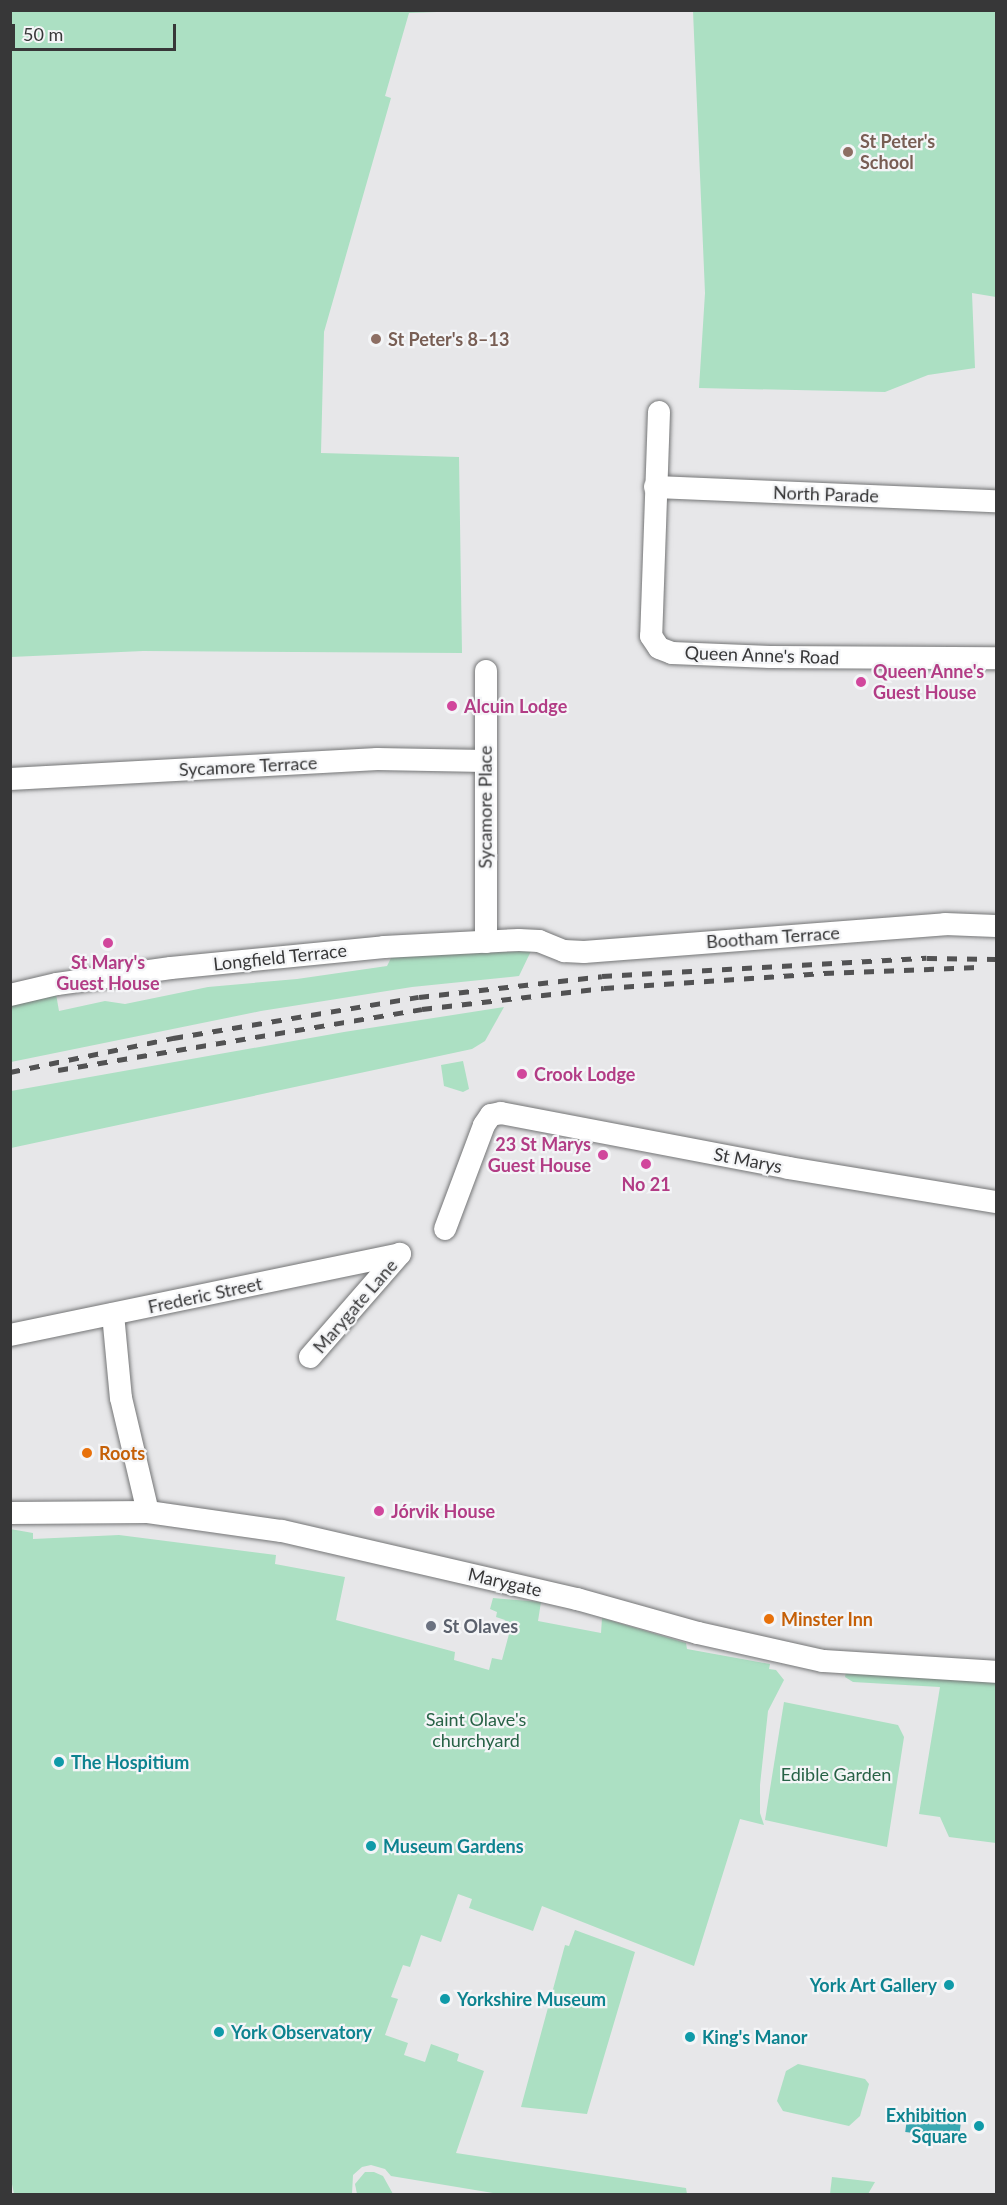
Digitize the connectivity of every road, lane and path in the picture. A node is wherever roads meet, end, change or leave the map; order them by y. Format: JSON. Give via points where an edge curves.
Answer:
{"nodes":[{"id":1,"x":659,"y":412,"type":"dead end"},
{"id":2,"x":655,"y":487,"type":"junction"},
{"id":3,"x":996,"y":501,"type":"edge"},
{"id":4,"x":996,"y":658,"type":"edge"},
{"id":5,"x":486,"y":671,"type":"dead end"},
{"id":6,"x":485,"y":761,"type":"junction"},
{"id":7,"x":10,"y":779,"type":"edge"},
{"id":8,"x":996,"y":926,"type":"edge"},
{"id":9,"x":486,"y":942,"type":"junction"},
{"id":10,"x":551,"y":945,"type":"joint"},
{"id":11,"x":10,"y":994,"type":"edge"},
{"id":12,"x":996,"y":1202,"type":"edge"},
{"id":13,"x":445,"y":1229,"type":"dead end"},
{"id":14,"x":400,"y":1254,"type":"joint"},
{"id":15,"x":113,"y":1314,"type":"junction"},
{"id":16,"x":10,"y":1335,"type":"edge"},
{"id":17,"x":310,"y":1357,"type":"dead end"},
{"id":18,"x":148,"y":1512,"type":"junction"},
{"id":19,"x":10,"y":1513,"type":"edge"},
{"id":20,"x":996,"y":1672,"type":"edge"}],
"edges":[{"from":1,"to":2,"type":"street","name":"Queen Anne's Road"},
{"from":2,"to":3,"type":"street","name":"North Parade"},
{"from":2,"to":4,"type":"street","name":"Queen Anne's Road","via":[[651,636],[659,648],[672,653],[770,657]]},
{"from":5,"to":6,"type":"street","name":"Sycamore Place"},
{"from":6,"to":7,"type":"street","name":"Sycamore Terrace","via":[[377,759]]},
{"from":6,"to":9,"type":"street","name":"Sycamore Place"},
{"from":8,"to":10,"type":"street","name":"Bootham Terrace","via":[[945,924],[584,952],[564,951]]},
{"from":9,"to":10,"type":"street","name":"Longfield Terrace","via":[[519,940]]},
{"from":9,"to":11,"type":"street","name":"Longfield Terrace","via":[[384,947],[171,968]]},
{"from":12,"to":13,"type":"street","name":"St Marys","via":[[788,1168],[501,1113],[491,1115],[484,1125]]},
{"from":14,"to":15,"type":"street","name":"Frederic Street"},
{"from":14,"to":17,"type":"street","name":"Marygate Lane"},
{"from":15,"to":16,"type":"street","name":"Frederic Street"},
{"from":15,"to":18,"type":"street","via":[[121,1398]]},
{"from":18,"to":19,"type":"street","name":"Marygate"},
{"from":18,"to":20,"type":"street","name":"Marygate","via":[[282,1531],[823,1661]]}]}
